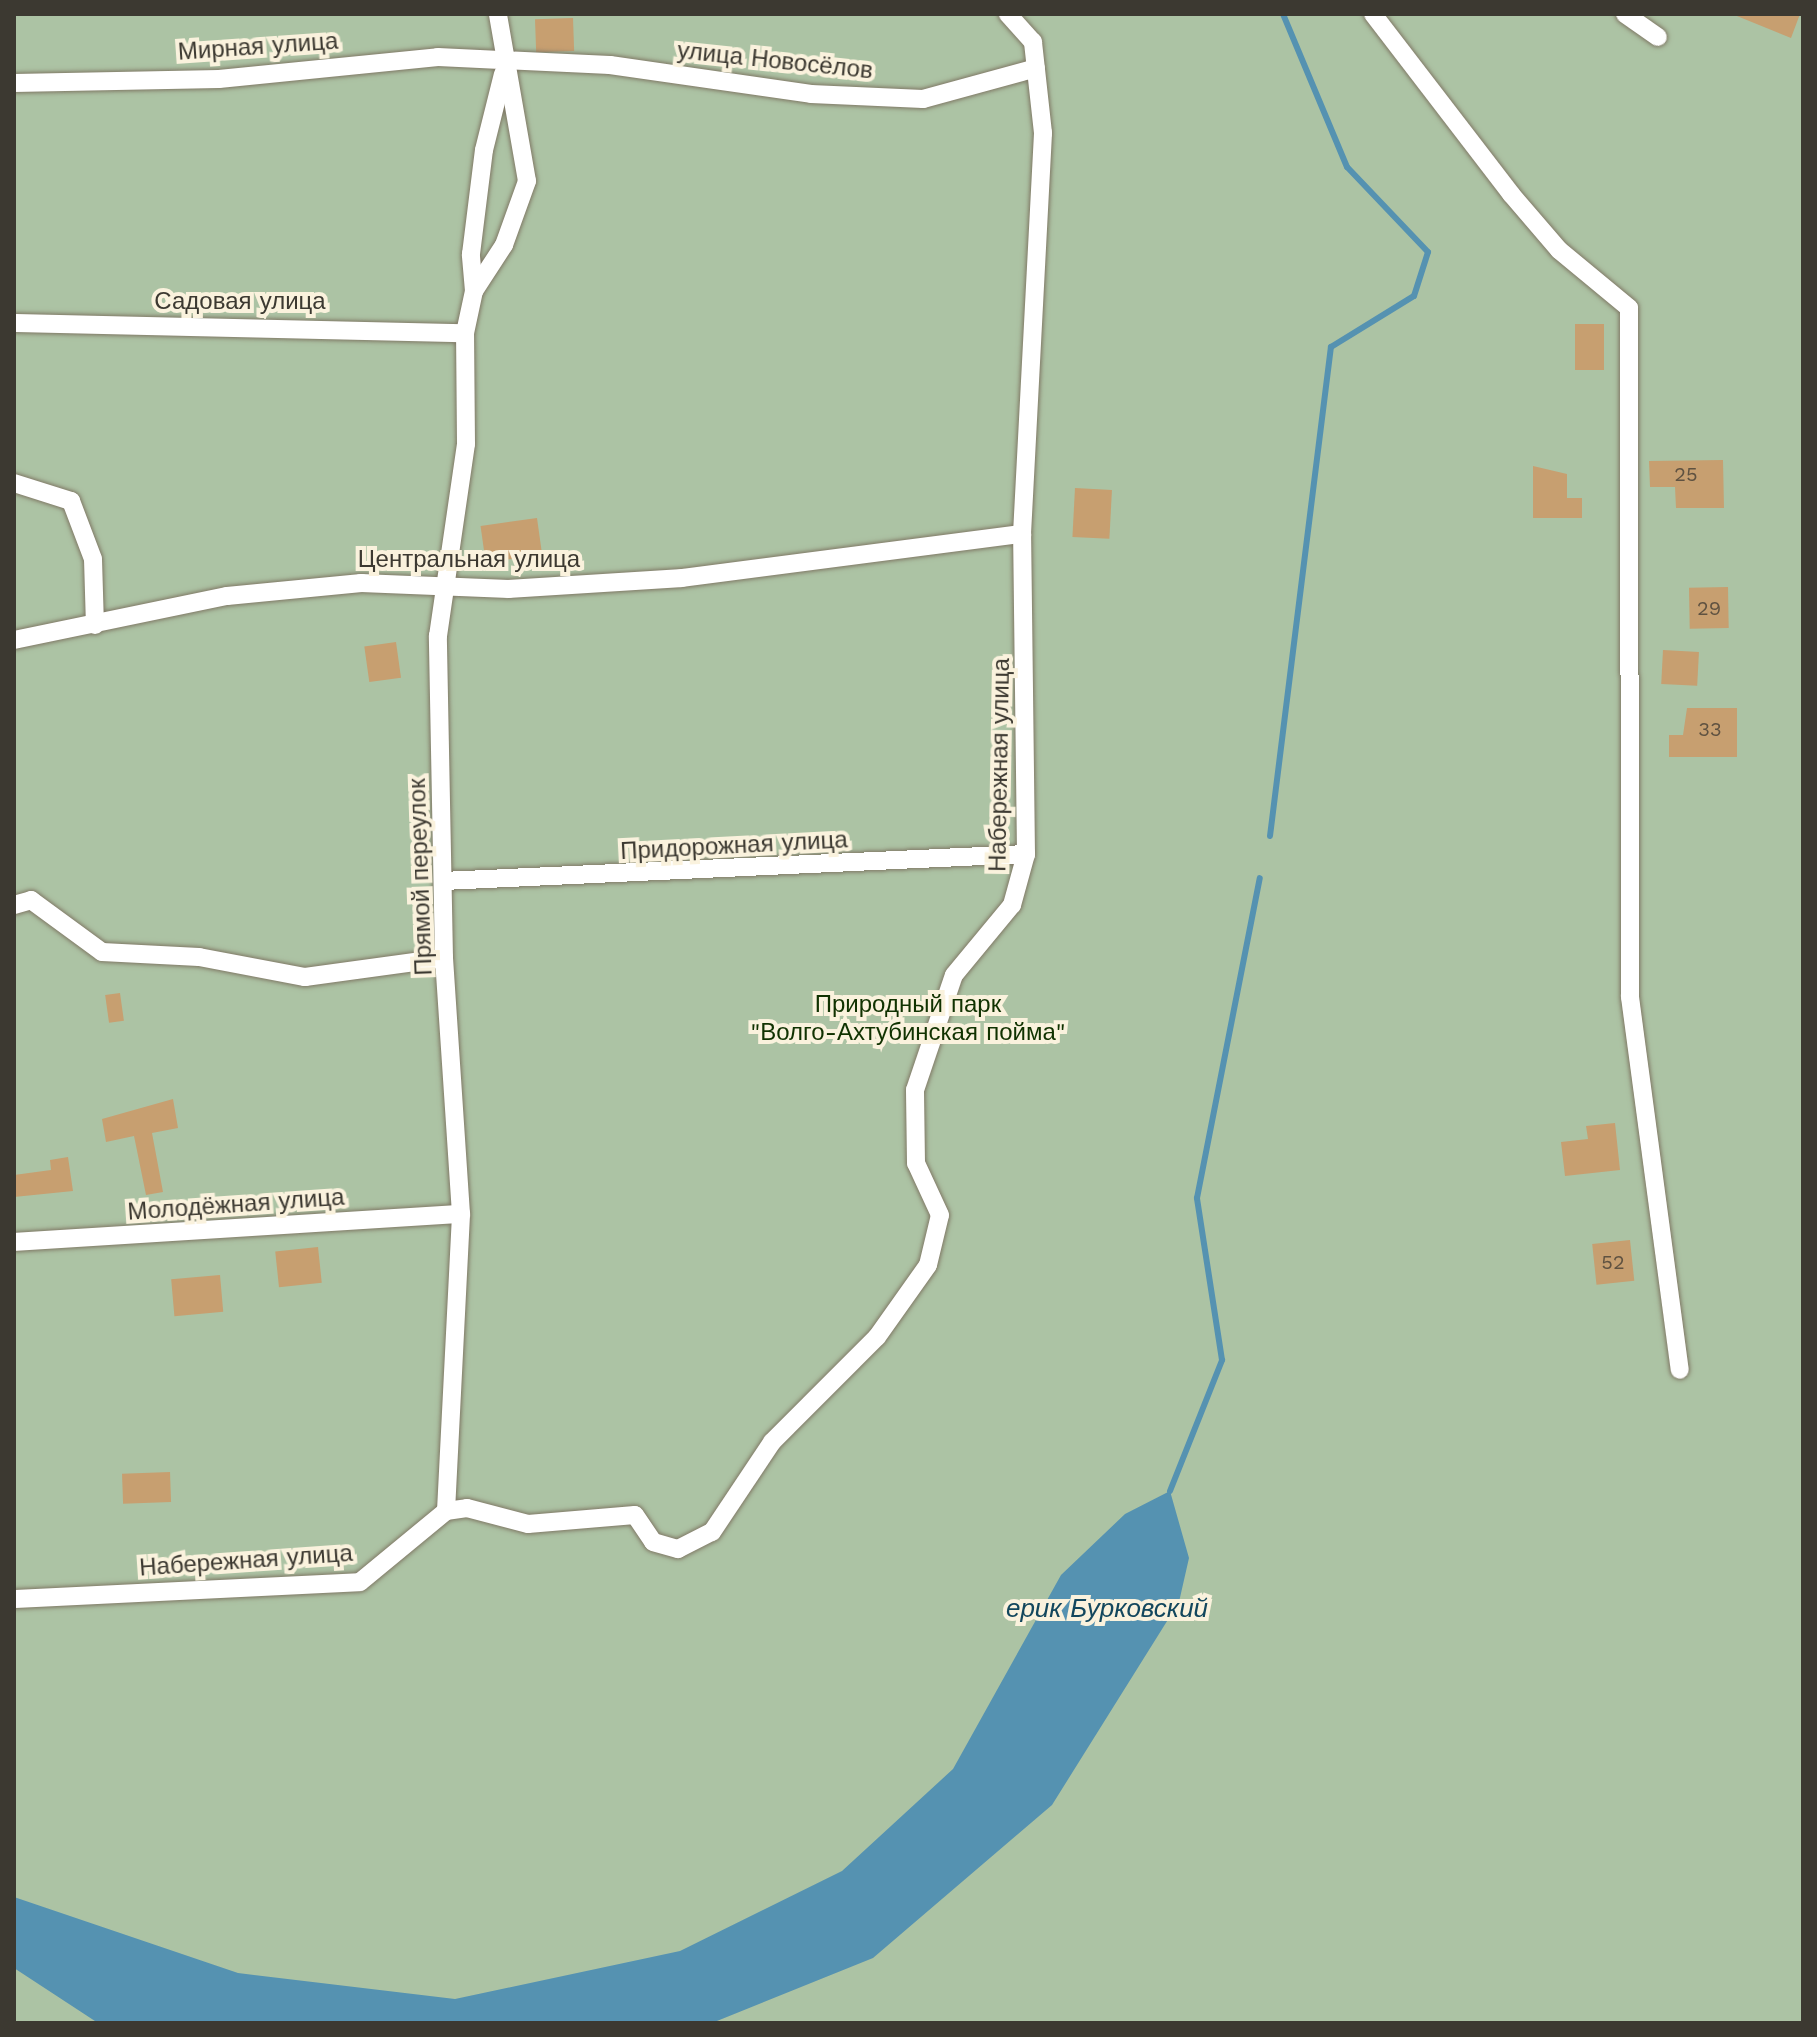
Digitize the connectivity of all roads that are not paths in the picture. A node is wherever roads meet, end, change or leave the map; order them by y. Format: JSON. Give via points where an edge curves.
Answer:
{"nodes":[{"id":1,"x":498,"y":14,"type":"edge"},
{"id":2,"x":1008,"y":14,"type":"edge"},
{"id":3,"x":1373,"y":14,"type":"edge"},
{"id":4,"x":1625,"y":14,"type":"edge"},
{"id":5,"x":1658,"y":37,"type":"dead end"},
{"id":6,"x":505,"y":63,"type":"junction"},
{"id":7,"x":1036,"y":68,"type":"junction"},
{"id":8,"x":14,"y":83,"type":"edge"},
{"id":9,"x":474,"y":291,"type":"junction"},
{"id":10,"x":14,"y":323,"type":"edge"},
{"id":11,"x":465,"y":333,"type":"junction"},
{"id":12,"x":14,"y":483,"type":"edge"},
{"id":13,"x":1022,"y":534,"type":"junction"},
{"id":14,"x":441,"y":585,"type":"junction"},
{"id":15,"x":95,"y":625,"type":"junction"},
{"id":16,"x":14,"y":640,"type":"edge"},
{"id":17,"x":1026,"y":854,"type":"junction"},
{"id":18,"x":443,"y":881,"type":"junction"},
{"id":19,"x":14,"y":905,"type":"edge"},
{"id":20,"x":444,"y":958,"type":"junction"},
{"id":21,"x":461,"y":1214,"type":"junction"},
{"id":22,"x":14,"y":1242,"type":"edge"},
{"id":23,"x":1680,"y":1370,"type":"dead end"},
{"id":24,"x":446,"y":1511,"type":"junction"},
{"id":25,"x":14,"y":1599,"type":"edge"}],
"edges":[{"from":1,"to":6,"type":"street"},
{"from":2,"to":7,"type":"street","name":"Набережная улица","via":[[1033,42]]},
{"from":3,"to":23,"type":"street","via":[[1448,119],[1530,216],[1629,308],[1630,997]]},
{"from":4,"to":5,"type":"street"},
{"from":6,"to":7,"type":"street","name":"улица Новосёлов","via":[[610,65],[811,94],[923,99]]},
{"from":6,"to":8,"type":"street","name":"Мирная улица","via":[[438,57],[219,79]]},
{"from":6,"to":9,"type":"street","name":"Прямой переулок","via":[[484,150]]},
{"from":6,"to":9,"type":"street","name":"Прямой переулок","via":[[527,181],[504,245]]},
{"from":7,"to":13,"type":"street","name":"Набережная улица","via":[[1040,237]]},
{"from":9,"to":11,"type":"street","name":"Прямой переулок"},
{"from":10,"to":11,"type":"street","name":"Садовая улица"},
{"from":11,"to":14,"type":"street","name":"Прямой переулок","via":[[466,444]]},
{"from":12,"to":15,"type":"street","via":[[71,501],[93,559]]},
{"from":13,"to":14,"type":"street","name":"Центральная улица","via":[[682,578],[509,589]]},
{"from":13,"to":17,"type":"street","name":"Набережная улица"},
{"from":14,"to":15,"type":"street","name":"Центральная улица","via":[[361,583],[227,596]]},
{"from":14,"to":18,"type":"street","name":"Прямой переулок"},
{"from":15,"to":16,"type":"street","name":"Центральная улица"},
{"from":17,"to":18,"type":"street","name":"Придорожная улица"},
{"from":17,"to":24,"type":"street","name":"Набережная улица","via":[[1012,905],[954,975],[915,1090],[916,1163],[940,1215],[928,1265],[877,1337],[772,1442],[712,1532],[678,1549],[653,1542],[635,1515],[528,1524],[498,1512]]},
{"from":18,"to":20,"type":"street","name":"Прямой переулок"},
{"from":19,"to":20,"type":"street","via":[[31,900],[102,952],[199,957],[305,977]]},
{"from":20,"to":21,"type":"street","name":"Прямой переулок"},
{"from":21,"to":22,"type":"street","name":"Молодёжная улица"},
{"from":21,"to":24,"type":"street","name":"Прямой переулок"},
{"from":24,"to":25,"type":"street","name":"Набережная улица","via":[[360,1582]]}]}
